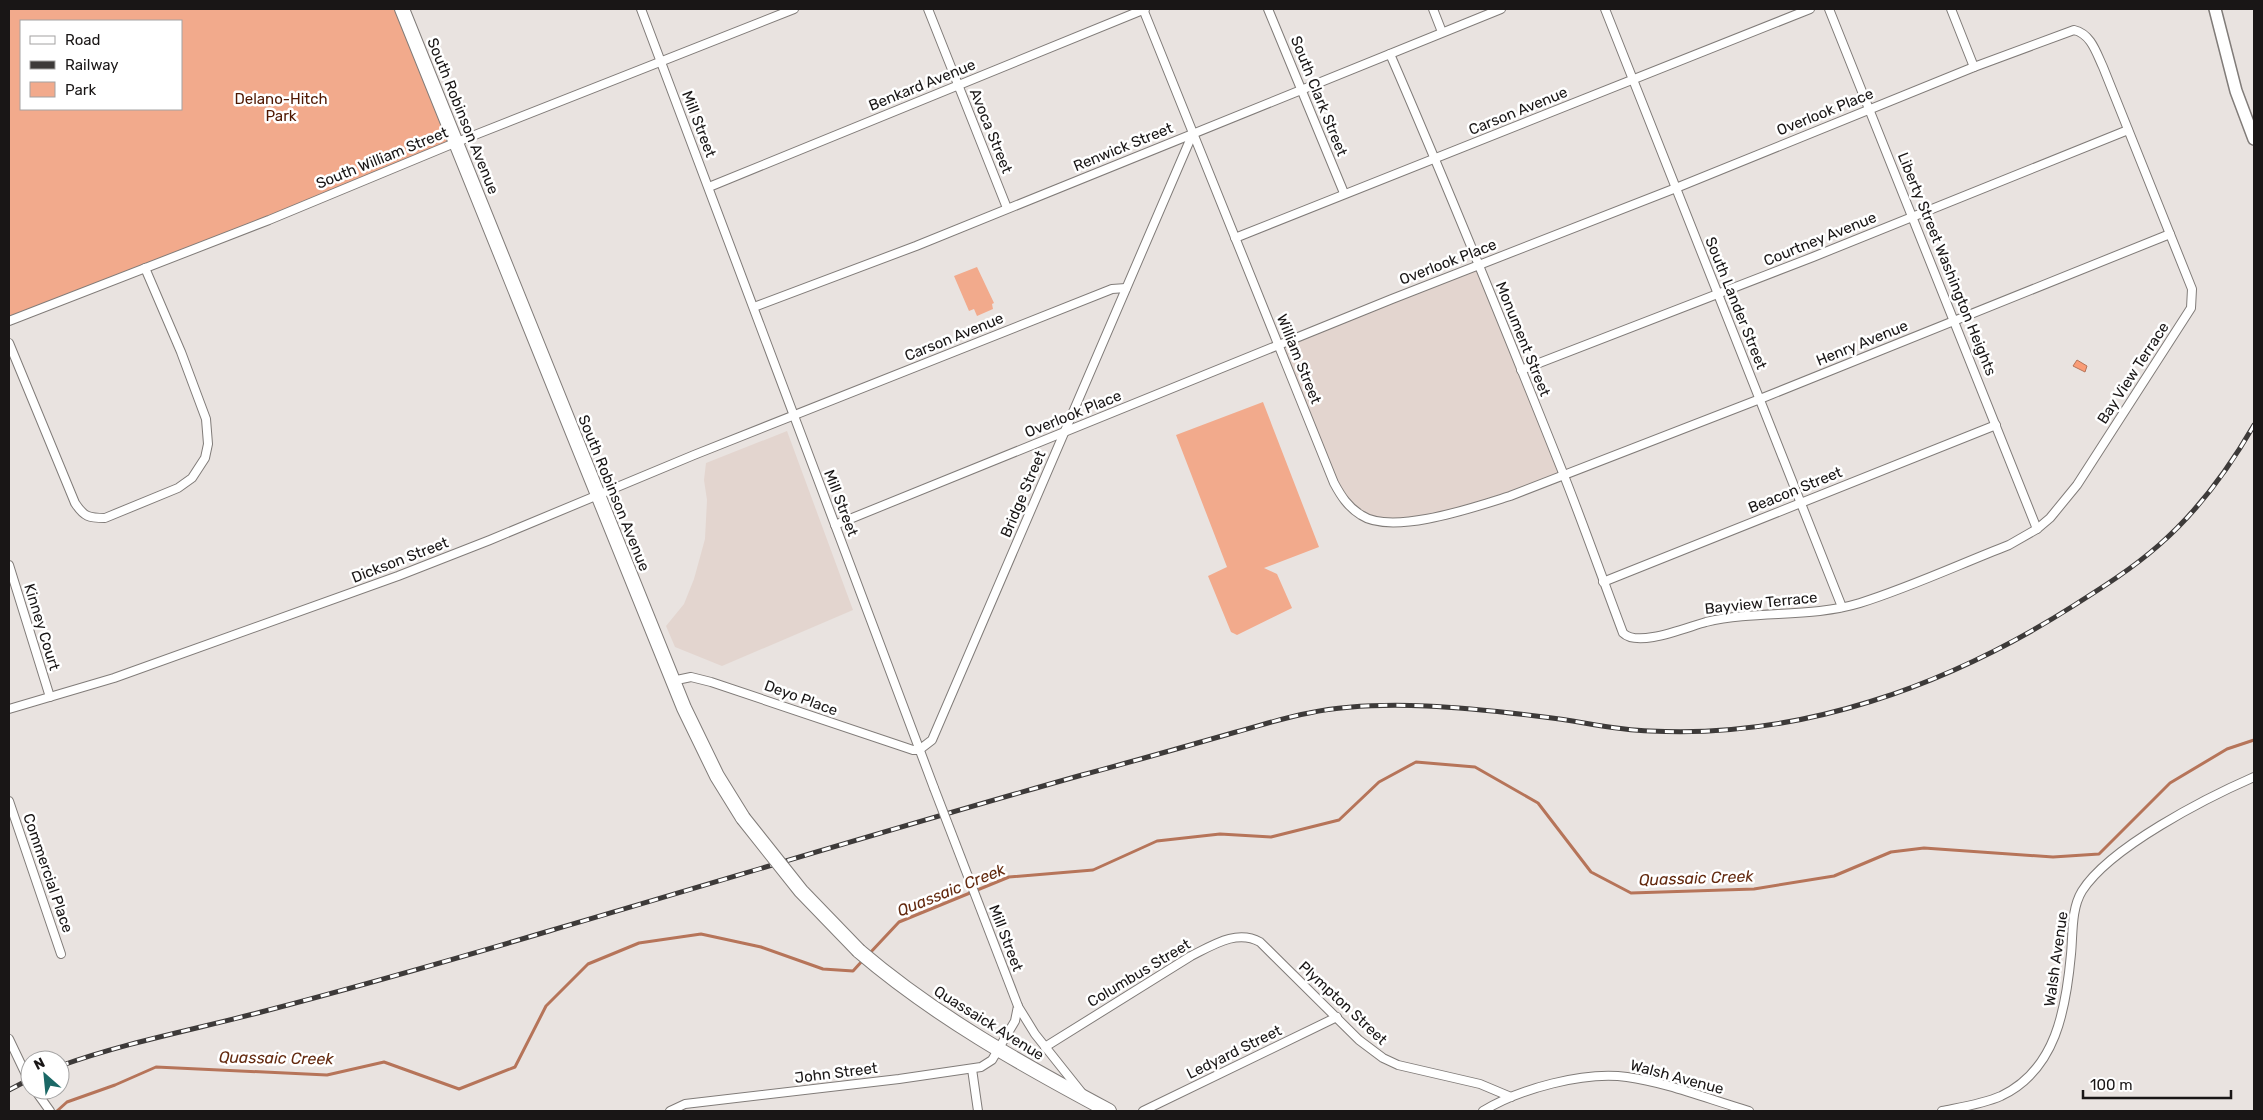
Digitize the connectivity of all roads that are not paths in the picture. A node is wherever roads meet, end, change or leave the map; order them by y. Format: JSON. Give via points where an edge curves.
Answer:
{"nodes":[{"id":1,"x":402,"y":9,"type":"edge"},
{"id":2,"x":641,"y":9,"type":"edge"},
{"id":3,"x":794,"y":9,"type":"edge"},
{"id":4,"x":928,"y":9,"type":"edge"},
{"id":5,"x":1144,"y":9,"type":"edge"},
{"id":6,"x":1268,"y":9,"type":"edge"},
{"id":7,"x":1433,"y":9,"type":"edge"},
{"id":8,"x":1501,"y":9,"type":"edge"},
{"id":9,"x":1605,"y":9,"type":"edge"},
{"id":10,"x":1810,"y":9,"type":"edge"},
{"id":11,"x":1830,"y":9,"type":"edge"},
{"id":12,"x":1950,"y":9,"type":"edge"},
{"id":13,"x":2215,"y":9,"type":"edge"},
{"id":14,"x":2074,"y":30,"type":"joint"},
{"id":15,"x":1442,"y":32,"type":"junction"},
{"id":16,"x":1390,"y":54,"type":"junction"},
{"id":17,"x":661,"y":62,"type":"junction"},
{"id":18,"x":1974,"y":67,"type":"junction"},
{"id":19,"x":1633,"y":80,"type":"junction"},
{"id":20,"x":958,"y":85,"type":"junction"},
{"id":21,"x":1301,"y":88,"type":"junction"},
{"id":22,"x":1870,"y":109,"type":"junction"},
{"id":23,"x":2128,"y":130,"type":"junction"},
{"id":24,"x":1193,"y":133,"type":"junction"},
{"id":25,"x":2254,"y":139,"type":"edge"},
{"id":26,"x":457,"y":142,"type":"junction"},
{"id":27,"x":1435,"y":158,"type":"junction"},
{"id":28,"x":709,"y":187,"type":"junction"},
{"id":29,"x":1676,"y":188,"type":"junction"},
{"id":30,"x":1344,"y":193,"type":"junction"},
{"id":31,"x":1007,"y":208,"type":"junction"},
{"id":32,"x":1913,"y":216,"type":"junction"},
{"id":33,"x":2170,"y":234,"type":"junction"},
{"id":34,"x":1235,"y":238,"type":"junction"},
{"id":35,"x":1479,"y":266,"type":"junction"},
{"id":36,"x":145,"y":268,"type":"junction"},
{"id":37,"x":1126,"y":288,"type":"junction"},
{"id":38,"x":1718,"y":294,"type":"junction"},
{"id":39,"x":754,"y":307,"type":"junction"},
{"id":40,"x":1955,"y":320,"type":"junction"},
{"id":41,"x":9,"y":321,"type":"edge"},
{"id":42,"x":9,"y":343,"type":"edge"},
{"id":43,"x":1278,"y":345,"type":"junction"},
{"id":44,"x":1521,"y":370,"type":"junction"},
{"id":45,"x":1760,"y":398,"type":"junction"},
{"id":46,"x":794,"y":415,"type":"junction"},
{"id":47,"x":1996,"y":425,"type":"junction"},
{"id":48,"x":1064,"y":433,"type":"junction"},
{"id":49,"x":1564,"y":475,"type":"junction"},
{"id":50,"x":597,"y":496,"type":"junction"},
{"id":51,"x":1801,"y":502,"type":"junction"},
{"id":52,"x":835,"y":525,"type":"junction"},
{"id":53,"x":2037,"y":529,"type":"junction"},
{"id":54,"x":9,"y":565,"type":"edge"},
{"id":55,"x":1604,"y":582,"type":"junction"},
{"id":56,"x":1842,"y":607,"type":"junction"},
{"id":57,"x":1626,"y":636,"type":"joint"},
{"id":58,"x":672,"y":681,"type":"junction"},
{"id":59,"x":50,"y":697,"type":"junction"},
{"id":60,"x":9,"y":709,"type":"edge"},
{"id":61,"x":919,"y":750,"type":"junction"},
{"id":62,"x":2254,"y":777,"type":"edge"},
{"id":63,"x":9,"y":800,"type":"edge"},
{"id":64,"x":1252,"y":938,"type":"joint"},
{"id":65,"x":859,"y":951,"type":"joint"},
{"id":66,"x":61,"y":954,"type":"dead end"},
{"id":67,"x":1018,"y":1006,"type":"junction"},
{"id":68,"x":1337,"y":1017,"type":"junction"},
{"id":69,"x":9,"y":1039,"type":"edge"},
{"id":70,"x":1045,"y":1047,"type":"junction"},
{"id":71,"x":998,"y":1050,"type":"junction"},
{"id":72,"x":20,"y":1062,"type":"edge"},
{"id":73,"x":972,"y":1069,"type":"junction"},
{"id":74,"x":1511,"y":1097,"type":"junction"},
{"id":75,"x":1088,"y":1100,"type":"junction"},
{"id":76,"x":670,"y":1111,"type":"edge"},
{"id":77,"x":978,"y":1111,"type":"edge"},
{"id":78,"x":1109,"y":1111,"type":"edge"},
{"id":79,"x":1144,"y":1111,"type":"edge"},
{"id":80,"x":1483,"y":1111,"type":"edge"},
{"id":81,"x":1749,"y":1111,"type":"edge"},
{"id":82,"x":1942,"y":1111,"type":"edge"}],
"edges":[{"from":1,"to":26,"type":"highway","name":"South Robinson Avenue"},
{"from":2,"to":17,"type":"street","name":"Mill Street"},
{"from":3,"to":17,"type":"street","name":"South William Street"},
{"from":4,"to":20,"type":"street","name":"Avoca Street"},
{"from":5,"to":20,"type":"street","name":"Benkard Avenue"},
{"from":5,"to":24,"type":"street","name":"William Street"},
{"from":6,"to":21,"type":"street","name":"South Clark Street"},
{"from":7,"to":15,"type":"street"},
{"from":8,"to":15,"type":"street","name":"Renwick Street"},
{"from":9,"to":19,"type":"street","name":"South Lander Street"},
{"from":10,"to":19,"type":"street","name":"Carson Avenue"},
{"from":11,"to":22,"type":"street","name":"Liberty Street Washington Heights"},
{"from":12,"to":18,"type":"street"},
{"from":13,"to":25,"type":"street","via":[[2236,91]]},
{"from":14,"to":18,"type":"street","name":"Overlook Place"},
{"from":14,"to":23,"type":"street","name":"Bay View Terrace","via":[[2082,32],[2092,43]]},
{"from":15,"to":16,"type":"street","name":"Renwick Street"},
{"from":16,"to":21,"type":"street","name":"Renwick Street"},
{"from":16,"to":27,"type":"street","name":"Monument Street"},
{"from":17,"to":26,"type":"street","name":"South William Street"},
{"from":17,"to":28,"type":"street","name":"Mill Street"},
{"from":18,"to":22,"type":"street","name":"Overlook Place"},
{"from":19,"to":27,"type":"street","name":"Carson Avenue"},
{"from":19,"to":29,"type":"street","name":"South Lander Street"},
{"from":20,"to":28,"type":"street","name":"Benkard Avenue"},
{"from":20,"to":31,"type":"street","name":"Avoca Street"},
{"from":21,"to":24,"type":"street","name":"Renwick Street"},
{"from":21,"to":30,"type":"street","name":"South Clark Street"},
{"from":22,"to":29,"type":"street","name":"Overlook Place"},
{"from":22,"to":32,"type":"street","name":"Liberty Street Washington Heights"},
{"from":23,"to":32,"type":"street","name":"Courtney Avenue"},
{"from":23,"to":33,"type":"street","name":"Bay View Terrace"},
{"from":24,"to":31,"type":"street","name":"Renwick Street"},
{"from":24,"to":34,"type":"street","name":"William Street"},
{"from":24,"to":37,"type":"street","name":"Bridge Street"},
{"from":26,"to":36,"type":"street","name":"South William Street"},
{"from":26,"to":50,"type":"highway","name":"South Robinson Avenue"},
{"from":27,"to":30,"type":"street","name":"Carson Avenue"},
{"from":27,"to":35,"type":"street","name":"Monument Street"},
{"from":28,"to":39,"type":"street","name":"Mill Street"},
{"from":29,"to":35,"type":"street","name":"Overlook Place"},
{"from":29,"to":38,"type":"street","name":"South Lander Street"},
{"from":30,"to":34,"type":"street","name":"Carson Avenue"},
{"from":31,"to":39,"type":"street","name":"Renwick Street"},
{"from":32,"to":38,"type":"street","name":"Courtney Avenue"},
{"from":32,"to":40,"type":"street","name":"Liberty Street Washington Heights"},
{"from":33,"to":40,"type":"street","name":"Henry Avenue"},
{"from":33,"to":53,"type":"street","name":"Bay View Terrace","via":[[2192,289],[2192,308],[2077,485]]},
{"from":34,"to":43,"type":"street","name":"William Street"},
{"from":35,"to":43,"type":"street","name":"Overlook Place"},
{"from":35,"to":44,"type":"street","name":"Monument Street"},
{"from":36,"to":41,"type":"street","name":"South William Street"},
{"from":36,"to":42,"type":"street","via":[[206,419],[208,444],[205,458],[192,478],[178,488],[105,518],[82,514]]},
{"from":37,"to":46,"type":"street","name":"Carson Avenue","via":[[1112,290]]},
{"from":37,"to":48,"type":"street","name":"Bridge Street"},
{"from":38,"to":44,"type":"street","name":"Courtney Avenue"},
{"from":38,"to":45,"type":"street","name":"South Lander Street"},
{"from":39,"to":46,"type":"street","name":"Mill Street"},
{"from":40,"to":45,"type":"street","name":"Henry Avenue"},
{"from":40,"to":47,"type":"street","name":"Liberty Street Washington Heights"},
{"from":43,"to":48,"type":"street","name":"Overlook Place"},
{"from":43,"to":49,"type":"street","name":"William Street","via":[[1334,484],[1345,503],[1370,520],[1404,523],[1476,507]]},
{"from":44,"to":49,"type":"street","name":"Monument Street"},
{"from":45,"to":49,"type":"street","name":"Henry Avenue"},
{"from":45,"to":51,"type":"street","name":"South Lander Street"},
{"from":46,"to":50,"type":"street","name":"Dickson Street"},
{"from":46,"to":52,"type":"street","name":"Mill Street"},
{"from":47,"to":51,"type":"street","name":"Beacon Street"},
{"from":47,"to":53,"type":"street","name":"Liberty Street Washington Heights"},
{"from":48,"to":52,"type":"street","name":"Overlook Place"},
{"from":48,"to":61,"type":"street","name":"Bridge Street","via":[[932,740]]},
{"from":49,"to":55,"type":"street","name":"Monument Street"},
{"from":50,"to":58,"type":"highway","name":"South Robinson Avenue"},
{"from":50,"to":59,"type":"street","name":"Dickson Street","via":[[261,626]]},
{"from":51,"to":55,"type":"street","name":"Beacon Street"},
{"from":51,"to":56,"type":"street","name":"South Lander Street"},
{"from":52,"to":61,"type":"street","name":"Mill Street"},
{"from":53,"to":56,"type":"street","name":"Bay View Terrace","via":[[2009,545],[1861,603]]},
{"from":54,"to":59,"type":"street","name":"Kinney Court"},
{"from":55,"to":57,"type":"street","name":"Monument Street"},
{"from":56,"to":57,"type":"street","name":"Bayview Terrace","via":[[1708,621],[1647,638]]},
{"from":58,"to":61,"type":"street","name":"Deyo Place","via":[[691,677],[711,682],[849,730]]},
{"from":58,"to":65,"type":"highway","name":"South Robinson Avenue","bridge":true,"via":[[705,755],[743,818],[801,892]]},
{"from":59,"to":60,"type":"street","name":"Dickson Street"},
{"from":61,"to":67,"type":"street","name":"Mill Street","bridge":true},
{"from":62,"to":82,"type":"street","name":"Walsh Avenue","via":[[2158,827],[2127,848],[2089,882],[2078,901],[2062,1017],[2046,1056],[2026,1079],[1999,1097]]},
{"from":63,"to":66,"type":"street","name":"Commercial Place"},
{"from":64,"to":68,"type":"street","name":"Plympton Street","via":[[1260,942]]},
{"from":64,"to":70,"type":"street","name":"Columbus Street","via":[[1230,938],[1191,956]]},
{"from":65,"to":71,"type":"highway","name":"Quassaick Avenue","via":[[954,1023]]},
{"from":67,"to":70,"type":"street"},
{"from":67,"to":71,"type":"street","via":[[1016,1021]]},
{"from":68,"to":74,"type":"street","name":"Plympton Street","via":[[1359,1040],[1398,1065],[1480,1084]]},
{"from":68,"to":79,"type":"street","name":"Ledyard Street"},
{"from":69,"to":72,"type":"street"},
{"from":70,"to":75,"type":"street"},
{"from":71,"to":73,"type":"street","name":"John Street","via":[[987,1064]]},
{"from":71,"to":75,"type":"highway","name":"Quassaick Avenue"},
{"from":73,"to":76,"type":"street","name":"John Street","via":[[685,1104]]},
{"from":73,"to":77,"type":"street"},
{"from":74,"to":80,"type":"street","name":"Walsh Avenue"},
{"from":74,"to":81,"type":"street","name":"Walsh Avenue","via":[[1572,1080],[1608,1076],[1643,1080]]},
{"from":75,"to":78,"type":"highway","name":"Quassaick Avenue"}]}
